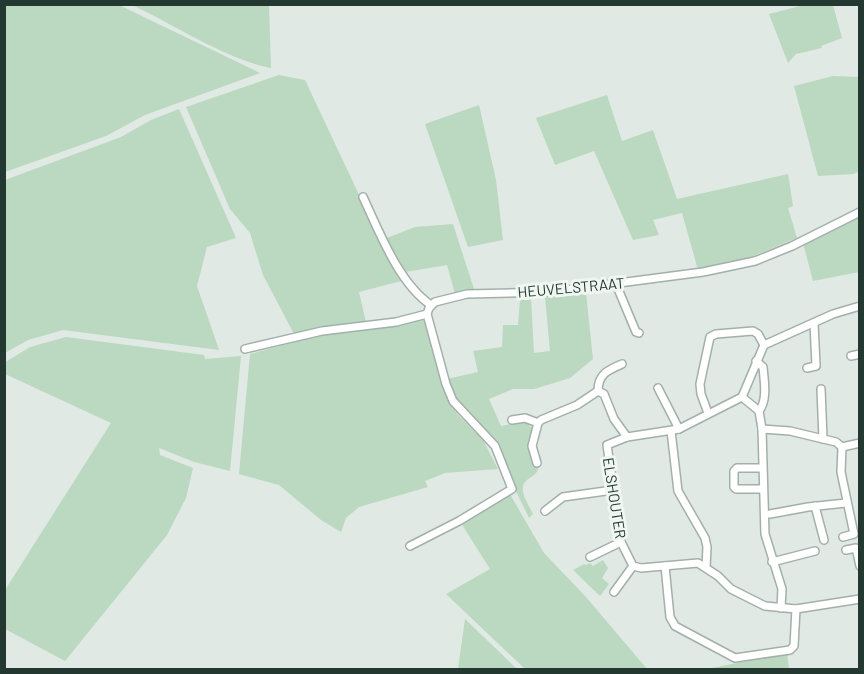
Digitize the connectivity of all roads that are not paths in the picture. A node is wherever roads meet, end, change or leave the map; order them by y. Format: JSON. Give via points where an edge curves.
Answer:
{"nodes":[{"id":1,"x":363,"y":197,"type":"dead end"},
{"id":2,"x":860,"y":212,"type":"edge"},
{"id":3,"x":616,"y":284,"type":"junction"},
{"id":4,"x":431,"y":305,"type":"junction"},
{"id":5,"x":860,"y":306,"type":"edge"},
{"id":6,"x":427,"y":314,"type":"junction"},
{"id":7,"x":814,"y":323,"type":"junction"},
{"id":8,"x":639,"y":333,"type":"dead end"},
{"id":9,"x":764,"y":345,"type":"junction"},
{"id":10,"x":244,"y":349,"type":"dead end"},
{"id":11,"x":860,"y":354,"type":"edge"},
{"id":12,"x":851,"y":356,"type":"dead end"},
{"id":13,"x":756,"y":361,"type":"junction"},
{"id":14,"x":622,"y":364,"type":"dead end"},
{"id":15,"x":807,"y":368,"type":"dead end"},
{"id":16,"x":658,"y":388,"type":"dead end"},
{"id":17,"x":821,"y":388,"type":"dead end"},
{"id":18,"x":598,"y":391,"type":"junction"},
{"id":19,"x":742,"y":397,"type":"junction"},
{"id":20,"x":759,"y":411,"type":"junction"},
{"id":21,"x":708,"y":414,"type":"junction"},
{"id":22,"x":512,"y":420,"type":"dead end"},
{"id":23,"x":538,"y":423,"type":"junction"},
{"id":24,"x":762,"y":429,"type":"junction"},
{"id":25,"x":675,"y":430,"type":"junction"},
{"id":26,"x":627,"y":437,"type":"junction"},
{"id":27,"x":823,"y":439,"type":"junction"},
{"id":28,"x":860,"y":443,"type":"edge"},
{"id":29,"x":842,"y":447,"type":"junction"},
{"id":30,"x":537,"y":463,"type":"dead end"},
{"id":31,"x":762,"y":468,"type":"junction"},
{"id":32,"x":763,"y":489,"type":"junction"},
{"id":33,"x":613,"y":490,"type":"junction"},
{"id":34,"x":846,"y":503,"type":"junction"},
{"id":35,"x":815,"y":506,"type":"junction"},
{"id":36,"x":545,"y":511,"type":"dead end"},
{"id":37,"x":770,"y":514,"type":"dead end"},
{"id":38,"x":843,"y":537,"type":"dead end"},
{"id":39,"x":824,"y":540,"type":"dead end"},
{"id":40,"x":621,"y":542,"type":"junction"},
{"id":41,"x":410,"y":546,"type":"dead end"},
{"id":42,"x":846,"y":550,"type":"dead end"},
{"id":43,"x":815,"y":551,"type":"dead end"},
{"id":44,"x":590,"y":557,"type":"dead end"},
{"id":45,"x":772,"y":562,"type":"junction"},
{"id":46,"x":633,"y":566,"type":"junction"},
{"id":47,"x":665,"y":566,"type":"junction"},
{"id":48,"x":860,"y":566,"type":"edge"},
{"id":49,"x":706,"y":567,"type":"junction"},
{"id":50,"x":614,"y":592,"type":"dead end"},
{"id":51,"x":860,"y":598,"type":"edge"},
{"id":52,"x":781,"y":608,"type":"junction"},
{"id":53,"x":796,"y":609,"type":"junction"}],
"edges":[{"from":1,"to":4,"type":"street","via":[[402,273]]},
{"from":2,"to":3,"type":"street","name":"HEUVELSTRAAT","via":[[755,261]]},
{"from":3,"to":4,"type":"street","name":"HEUVELSTRAAT","via":[[550,292],[467,294]]},
{"from":3,"to":8,"type":"street"},
{"from":4,"to":6,"type":"street"},
{"from":5,"to":7,"type":"street"},
{"from":6,"to":10,"type":"street","via":[[322,331]]},
{"from":6,"to":41,"type":"street","via":[[453,401],[495,446],[512,489]]},
{"from":7,"to":9,"type":"street"},
{"from":7,"to":15,"type":"street","via":[[816,366]]},
{"from":9,"to":13,"type":"street"},
{"from":9,"to":21,"type":"street","via":[[753,332],[710,337],[700,384]]},
{"from":11,"to":12,"type":"street"},
{"from":13,"to":19,"type":"street"},
{"from":13,"to":20,"type":"street","via":[[763,367],[764,379],[764,405]]},
{"from":14,"to":18,"type":"street","via":[[602,376]]},
{"from":16,"to":25,"type":"street"},
{"from":17,"to":27,"type":"street"},
{"from":18,"to":23,"type":"street"},
{"from":18,"to":26,"type":"street","via":[[604,394]]},
{"from":19,"to":20,"type":"street"},
{"from":19,"to":21,"type":"street"},
{"from":20,"to":24,"type":"street"},
{"from":21,"to":25,"type":"street"},
{"from":22,"to":23,"type":"street","via":[[525,418]]},
{"from":23,"to":30,"type":"street","via":[[532,446]]},
{"from":24,"to":27,"type":"street"},
{"from":24,"to":31,"type":"street"},
{"from":25,"to":26,"type":"street"},
{"from":25,"to":49,"type":"street","via":[[678,491],[705,538]]},
{"from":26,"to":33,"type":"street","name":"ELSHOUTER","via":[[607,446]]},
{"from":27,"to":29,"type":"street"},
{"from":28,"to":29,"type":"street"},
{"from":29,"to":34,"type":"street"},
{"from":31,"to":32,"type":"street"},
{"from":31,"to":32,"type":"street","via":[[737,468],[734,487]]},
{"from":32,"to":45,"type":"street","via":[[765,534]]},
{"from":33,"to":36,"type":"street","via":[[563,497]]},
{"from":33,"to":40,"type":"street","name":"ELSHOUTER"},
{"from":34,"to":35,"type":"street"},
{"from":34,"to":38,"type":"street","via":[[854,534]]},
{"from":35,"to":37,"type":"street"},
{"from":35,"to":39,"type":"street"},
{"from":40,"to":44,"type":"street"},
{"from":40,"to":46,"type":"street","name":"ELSHOUTER"},
{"from":42,"to":48,"type":"street","via":[[856,548]]},
{"from":43,"to":45,"type":"street"},
{"from":45,"to":52,"type":"street","via":[[782,589]]},
{"from":46,"to":47,"type":"street"},
{"from":46,"to":50,"type":"street"},
{"from":47,"to":49,"type":"street","via":[[698,563]]},
{"from":47,"to":53,"type":"street","via":[[670,617],[675,626],[735,658],[790,650],[794,646]]},
{"from":49,"to":52,"type":"street","via":[[747,599]]},
{"from":51,"to":53,"type":"street"},
{"from":52,"to":53,"type":"street"}]}
